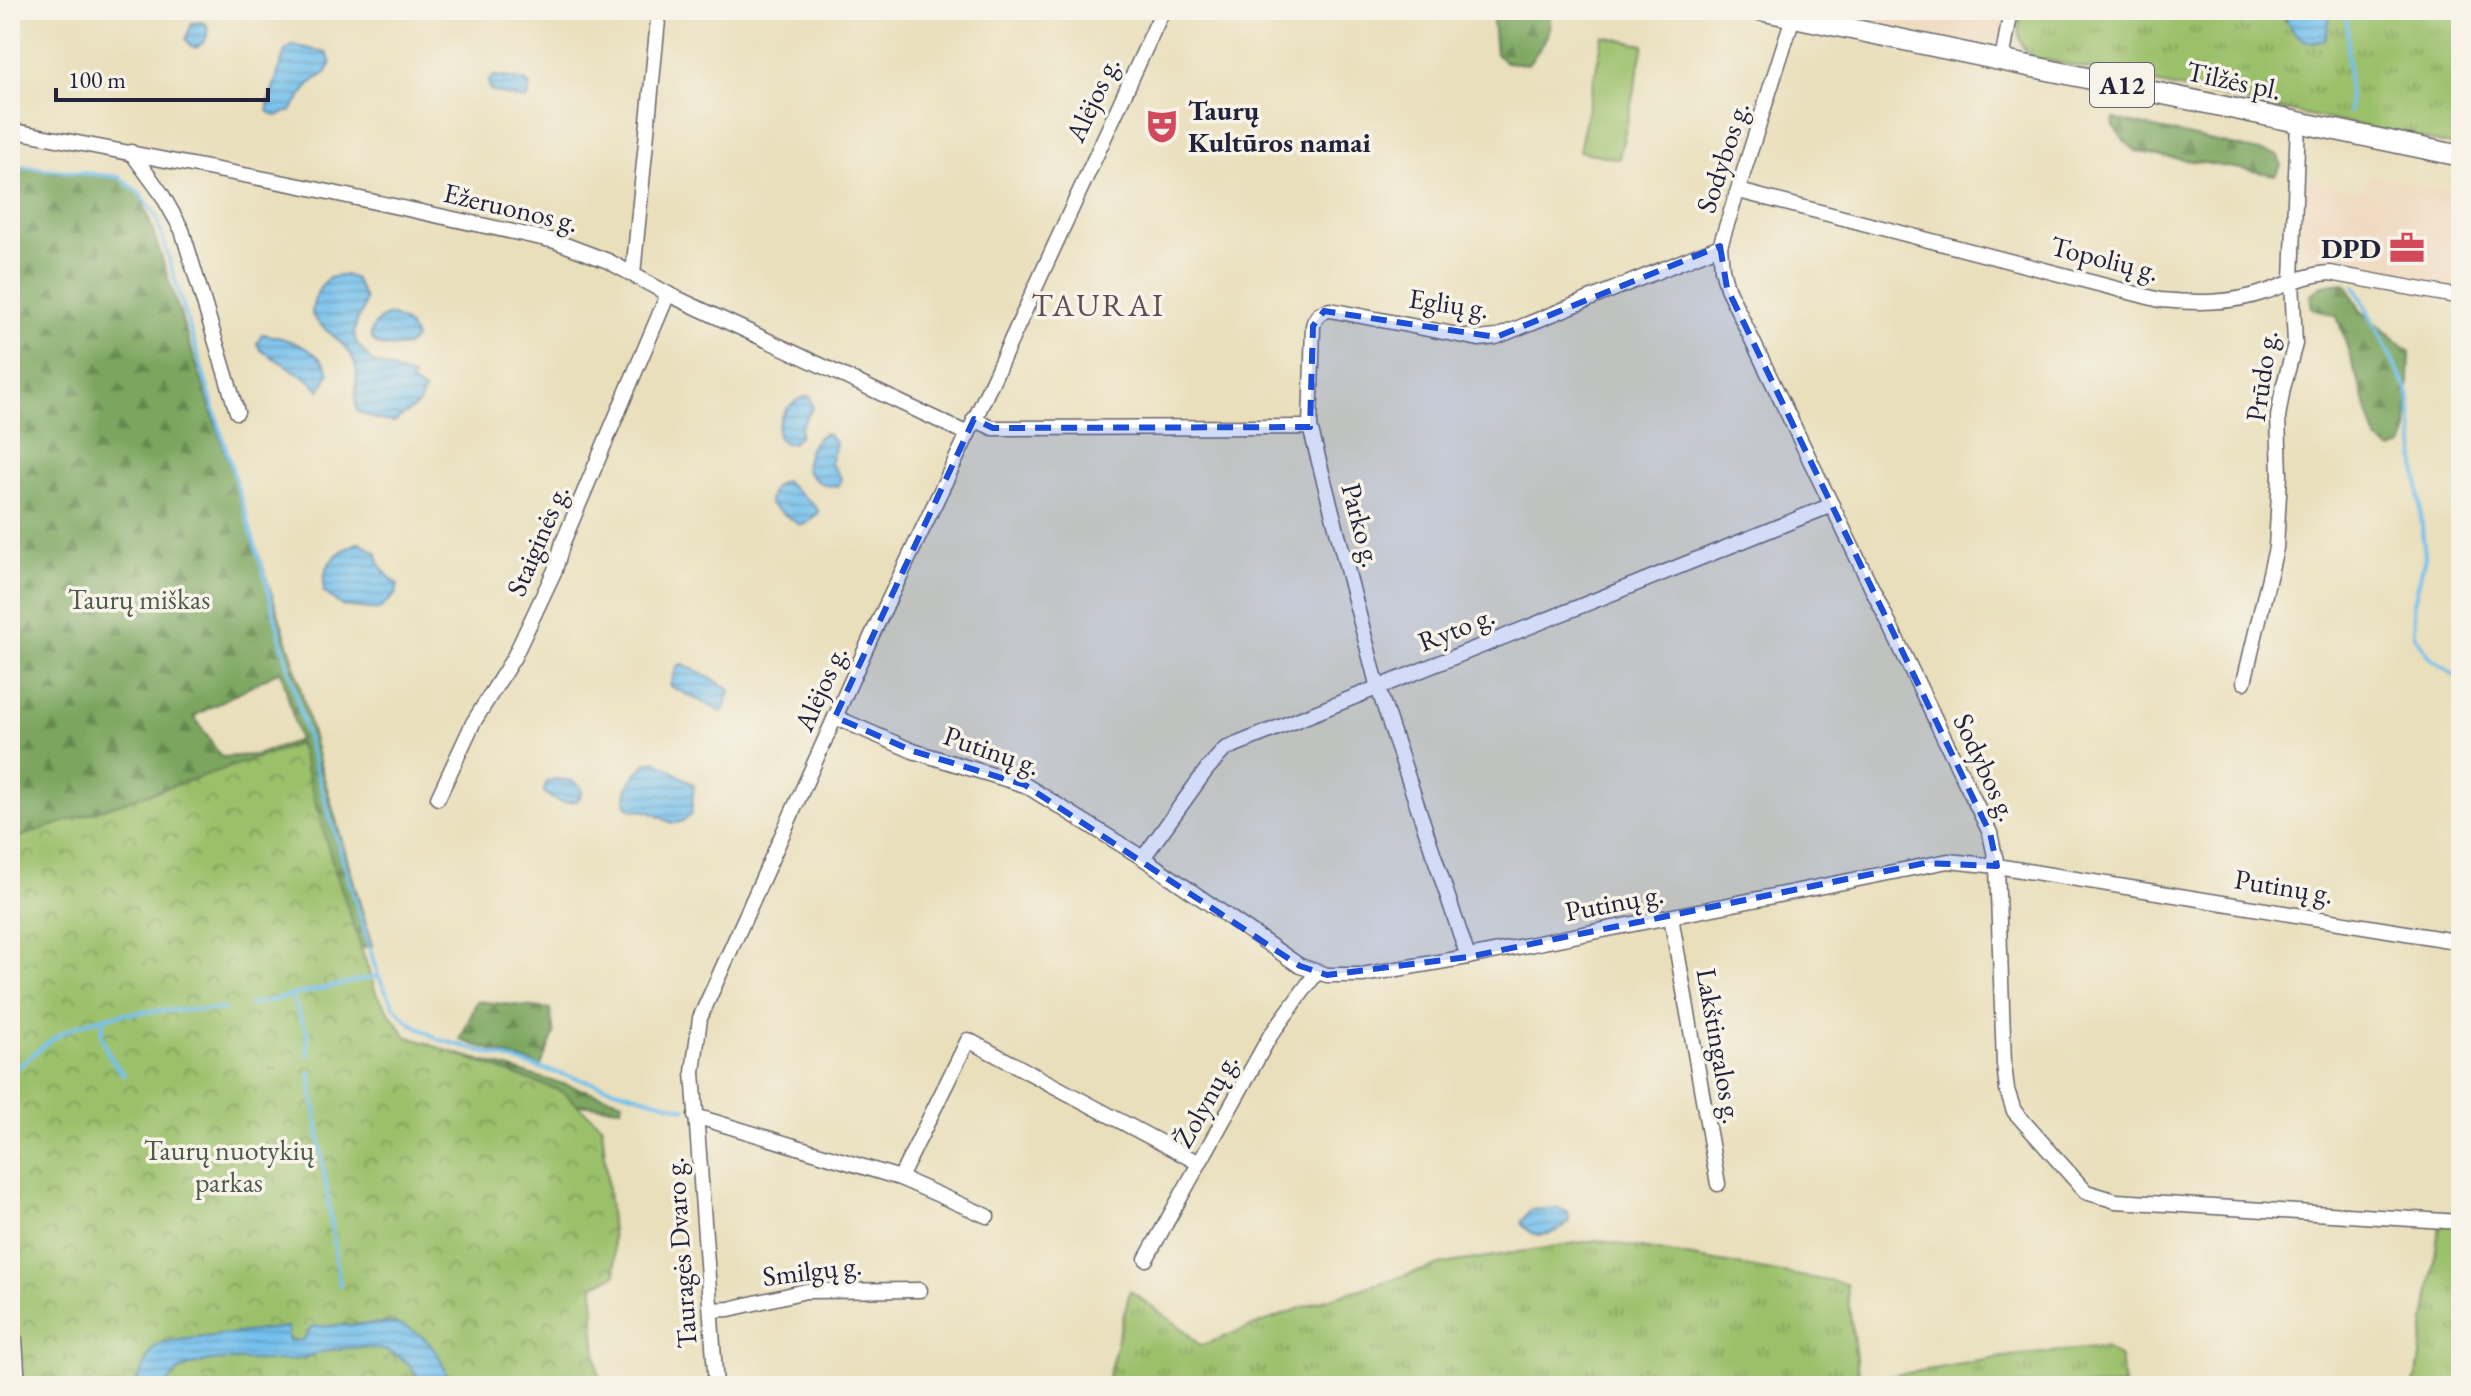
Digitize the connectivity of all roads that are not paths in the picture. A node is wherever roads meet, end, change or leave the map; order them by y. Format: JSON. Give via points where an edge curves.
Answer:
{"nodes":[{"id":1,"x":659,"y":10,"type":"edge"},
{"id":2,"x":1163,"y":10,"type":"edge"},
{"id":3,"x":1760,"y":10,"type":"edge"},
{"id":4,"x":2011,"y":10,"type":"edge"},
{"id":5,"x":1793,"y":17,"type":"junction"},
{"id":6,"x":2002,"y":61,"type":"junction"},
{"id":7,"x":2298,"y":122,"type":"junction"},
{"id":8,"x":10,"y":130,"type":"edge"},
{"id":9,"x":131,"y":152,"type":"junction"},
{"id":10,"x":2461,"y":156,"type":"edge"},
{"id":11,"x":1739,"y":191,"type":"junction"},
{"id":12,"x":1720,"y":246,"type":"junction"},
{"id":13,"x":633,"y":274,"type":"junction"},
{"id":14,"x":2292,"y":280,"type":"junction"},
{"id":15,"x":668,"y":294,"type":"junction"},
{"id":16,"x":2461,"y":297,"type":"edge"},
{"id":17,"x":237,"y":412,"type":"dead end"},
{"id":18,"x":974,"y":419,"type":"junction"},
{"id":19,"x":1310,"y":427,"type":"junction"},
{"id":20,"x":968,"y":434,"type":"junction"},
{"id":21,"x":1832,"y":505,"type":"junction"},
{"id":22,"x":2244,"y":682,"type":"dead end"},
{"id":23,"x":1378,"y":688,"type":"junction"},
{"id":24,"x":835,"y":717,"type":"junction"},
{"id":25,"x":438,"y":798,"type":"dead end"},
{"id":26,"x":1143,"y":858,"type":"junction"},
{"id":27,"x":1997,"y":866,"type":"junction"},
{"id":28,"x":1671,"y":917,"type":"junction"},
{"id":29,"x":2461,"y":942,"type":"edge"},
{"id":30,"x":1468,"y":957,"type":"junction"},
{"id":31,"x":1317,"y":972,"type":"junction"},
{"id":32,"x":695,"y":1116,"type":"junction"},
{"id":33,"x":1199,"y":1163,"type":"junction"},
{"id":34,"x":900,"y":1178,"type":"junction"},
{"id":35,"x":1718,"y":1184,"type":"dead end"},
{"id":36,"x":987,"y":1216,"type":"dead end"},
{"id":37,"x":2461,"y":1222,"type":"edge"},
{"id":38,"x":1146,"y":1259,"type":"dead end"},
{"id":39,"x":920,"y":1290,"type":"dead end"},
{"id":40,"x":711,"y":1310,"type":"junction"},
{"id":41,"x":15,"y":1340,"type":"dead end"},
{"id":42,"x":18,"y":1386,"type":"edge"},
{"id":43,"x":716,"y":1386,"type":"edge"}],
"edges":[{"from":1,"to":13,"type":"street"},
{"from":2,"to":18,"type":"street","name":"Alėjos g."},
{"from":3,"to":5,"type":"highway","name":"Tilžės pl.","number":"A12"},
{"from":4,"to":6,"type":"street"},
{"from":5,"to":6,"type":"highway","name":"Tilžės pl.","number":"A12"},
{"from":5,"to":11,"type":"street","name":"Sodybos g."},
{"from":6,"to":7,"type":"highway","name":"Tilžės pl.","number":"A12"},
{"from":7,"to":10,"type":"highway","name":"Tilžės pl.","number":"A12"},
{"from":7,"to":14,"type":"street","name":"Prūdo g."},
{"from":8,"to":9,"type":"street","name":"Ežeruonos g."},
{"from":9,"to":13,"type":"street","name":"Ežeruonos g.","via":[[555,241]]},
{"from":9,"to":17,"type":"street","via":[[182,230]]},
{"from":11,"to":12,"type":"street","name":"Sodybos g."},
{"from":11,"to":14,"type":"street","name":"Topolių g.","via":[[2160,300],[2226,301]]},
{"from":12,"to":19,"type":"street","name":"Eglių g.","via":[[1496,337],[1479,339],[1324,311],[1313,326]]},
{"from":12,"to":21,"type":"street","name":"Sodybos g.","via":[[1727,288]]},
{"from":13,"to":15,"type":"street","name":"Ežeruonos g."},
{"from":14,"to":16,"type":"street","name":"Topolių g.","via":[[2330,273]]},
{"from":14,"to":22,"type":"street","name":"Prūdo g.","via":[[2295,344],[2278,417],[2276,548]]},
{"from":15,"to":20,"type":"street","name":"Ežeruonos g."},
{"from":15,"to":25,"type":"street","name":"Staiginės g.","via":[[549,583]]},
{"from":18,"to":19,"type":"street","via":[[993,428]]},
{"from":18,"to":20,"type":"street","name":"Alėjos g."},
{"from":19,"to":23,"type":"street","name":"Parko g."},
{"from":20,"to":24,"type":"street","name":"Alėjos g."},
{"from":21,"to":23,"type":"street","name":"Ryto g."},
{"from":21,"to":27,"type":"street","name":"Sodybos g.","via":[[1990,833]]},
{"from":23,"to":26,"type":"street","name":"Ryto g.","via":[[1225,749]]},
{"from":23,"to":30,"type":"street","name":"Parko g."},
{"from":24,"to":26,"type":"street","name":"Putinų g.","via":[[913,751],[1025,785]]},
{"from":24,"to":32,"type":"street","name":"Alėjos g.","via":[[700,1018],[693,1053]]},
{"from":26,"to":31,"type":"street","name":"Putinų g.","via":[[1300,966]]},
{"from":27,"to":28,"type":"street","name":"Putinų g.","via":[[1925,863]]},
{"from":27,"to":29,"type":"street","name":"Putinų g."},
{"from":27,"to":37,"type":"street","name":"Sodybos g.","via":[[2007,1090],[2014,1111],[2086,1192],[2116,1201]]},
{"from":28,"to":30,"type":"street","name":"Putinų g."},
{"from":28,"to":35,"type":"street","name":"Lakštingalos g."},
{"from":30,"to":31,"type":"street","name":"Putinų g.","via":[[1362,975]]},
{"from":31,"to":33,"type":"street","name":"Žolynų g.","via":[[1270,1036]]},
{"from":32,"to":34,"type":"street"},
{"from":32,"to":40,"type":"street","name":"Tauragės Dvaro g."},
{"from":33,"to":34,"type":"street","via":[[968,1040]]},
{"from":33,"to":38,"type":"street","name":"Žolynų g."},
{"from":34,"to":36,"type":"street"},
{"from":39,"to":40,"type":"street","name":"Smilgų g.","via":[[806,1291]]},
{"from":40,"to":43,"type":"street","name":"Tauragės Dvaro g."},
{"from":41,"to":42,"type":"street"}]}
